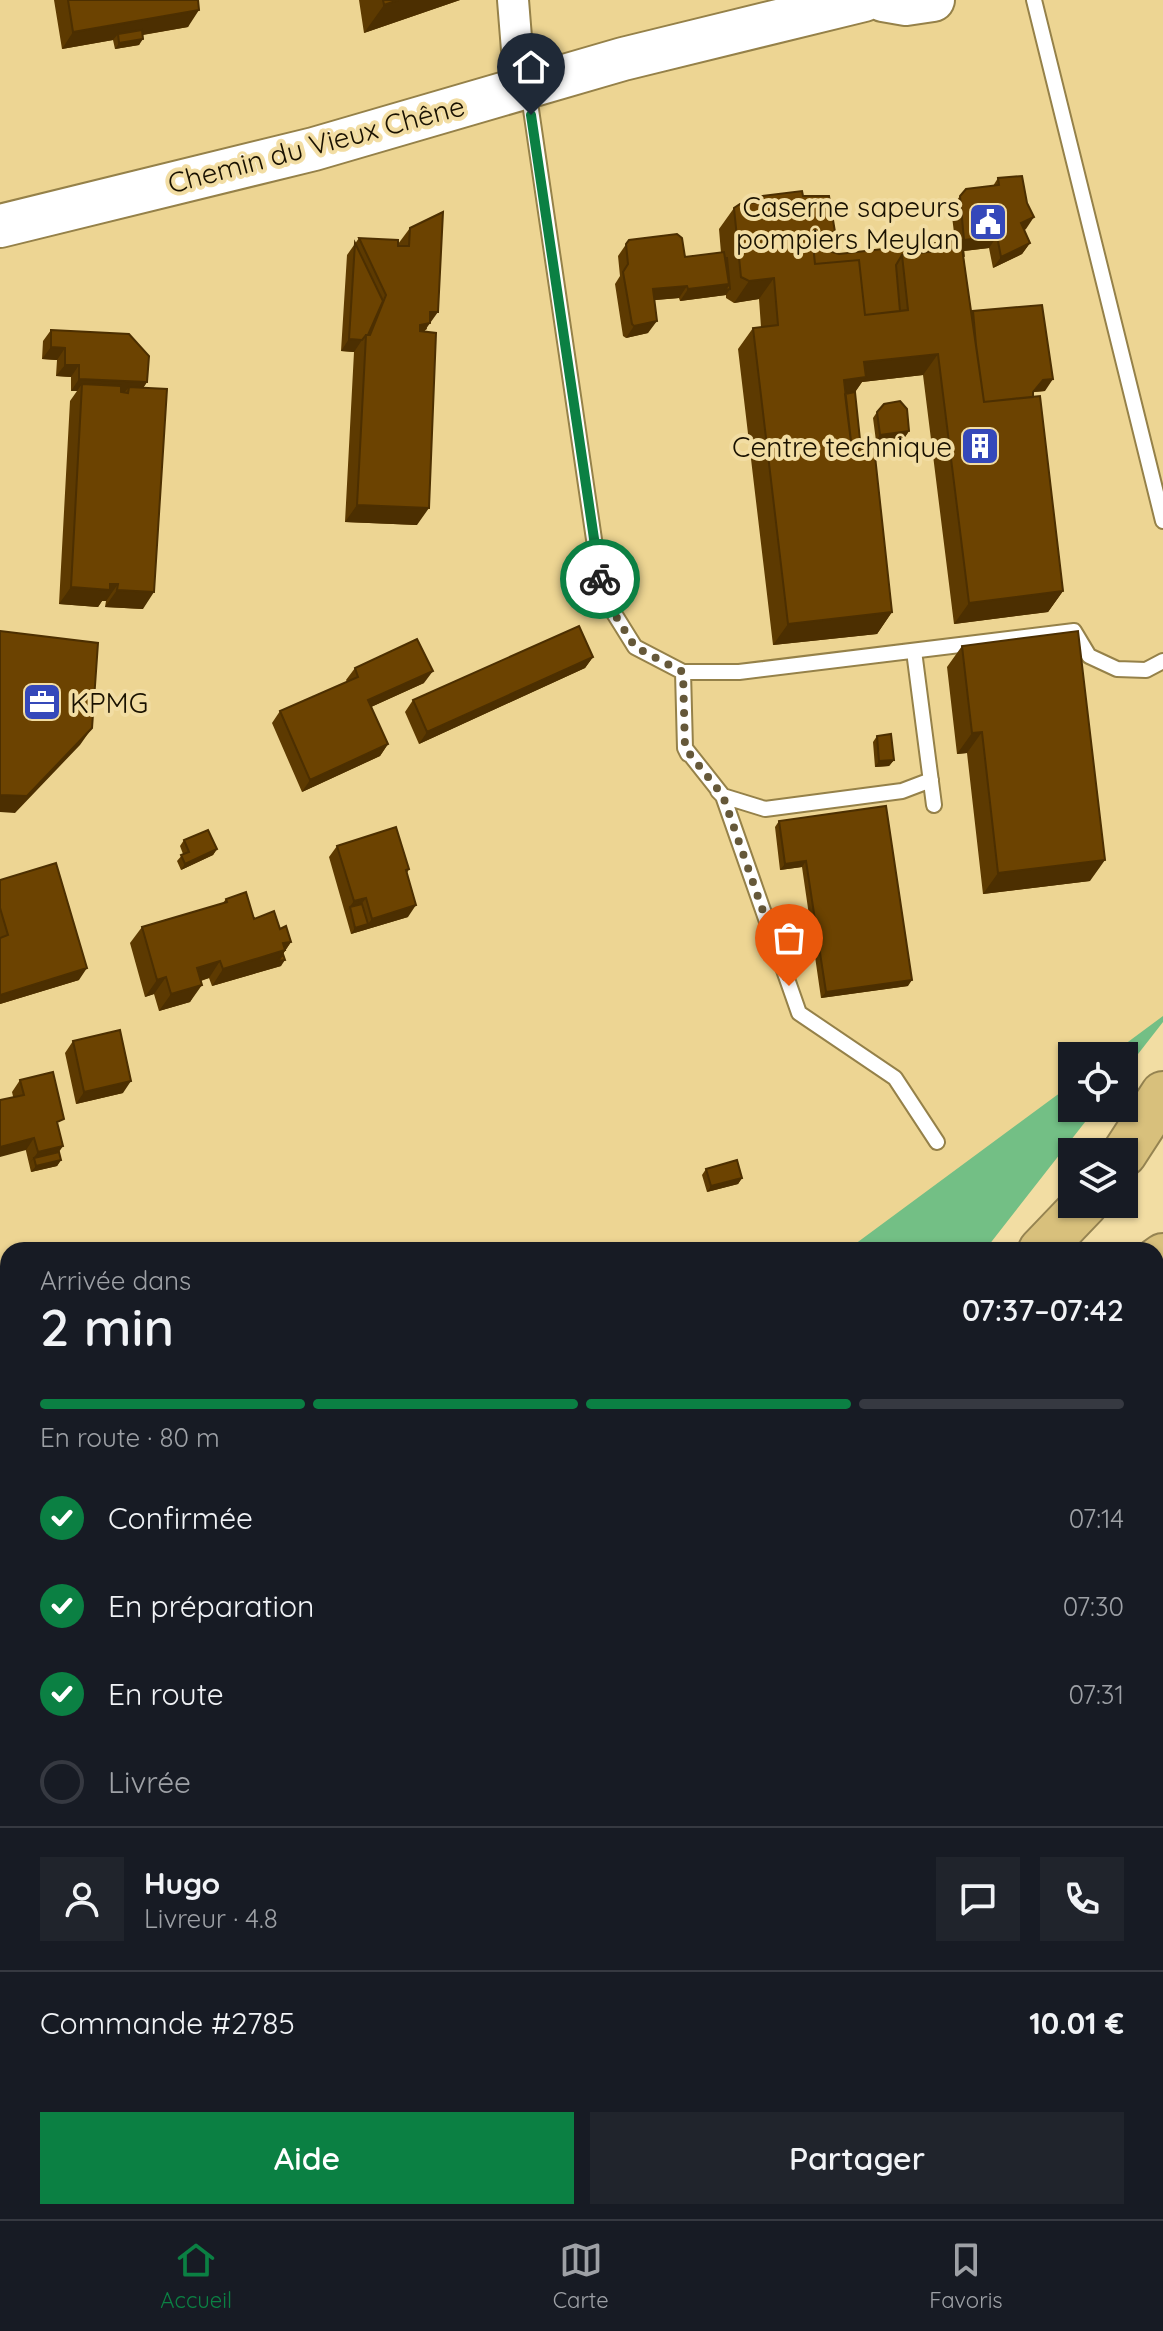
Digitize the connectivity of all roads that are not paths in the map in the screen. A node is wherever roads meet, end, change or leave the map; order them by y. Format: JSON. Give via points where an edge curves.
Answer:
{"nodes":[{"id":1,"x":513,"y":0,"type":"edge"},
{"id":2,"x":864,"y":0,"type":"edge"},
{"id":3,"x":883,"y":0,"type":"edge"},
{"id":4,"x":933,"y":0,"type":"edge"},
{"id":5,"x":1034,"y":0,"type":"edge"},
{"id":6,"x":527,"y":85,"type":"junction"},
{"id":7,"x":0,"y":226,"type":"edge"},
{"id":8,"x":1163,"y":521,"type":"edge"},
{"id":9,"x":914,"y":651,"type":"junction"},
{"id":10,"x":1163,"y":661,"type":"edge"},
{"id":11,"x":683,"y":672,"type":"junction"},
{"id":12,"x":931,"y":780,"type":"junction"},
{"id":13,"x":723,"y":796,"type":"junction"},
{"id":14,"x":934,"y":805,"type":"dead end"},
{"id":15,"x":1163,"y":1094,"type":"edge"},
{"id":16,"x":1134,"y":1138,"type":"edge"},
{"id":17,"x":937,"y":1142,"type":"dead end"},
{"id":18,"x":1072,"y":1218,"type":"edge"},
{"id":19,"x":1084,"y":1218,"type":"edge"},
{"id":20,"x":1049,"y":1242,"type":"edge"},
{"id":21,"x":1070,"y":1242,"type":"edge"}],
"edges":[{"from":1,"to":6,"type":"street","via":[[517,50]]},
{"from":2,"to":6,"type":"street","name":"Chemin du Vieux Chêne"},
{"from":3,"to":4,"type":"street"},
{"from":5,"to":8,"type":"lane"},
{"from":6,"to":7,"type":"street","name":"Chemin du Vieux Chêne","via":[[314,149]]},
{"from":6,"to":11,"type":"lane","via":[[602,594],[635,647]]},
{"from":9,"to":10,"type":"lane","via":[[1074,631],[1089,656],[1117,669],[1146,670]]},
{"from":9,"to":11,"type":"lane","via":[[739,672]]},
{"from":9,"to":12,"type":"lane"},
{"from":11,"to":13,"type":"lane","via":[[685,748],[696,772]]},
{"from":12,"to":13,"type":"lane","via":[[902,791],[765,809]]},
{"from":12,"to":14,"type":"lane"},
{"from":13,"to":17,"type":"lane","via":[[799,1013],[895,1078]]},
{"from":15,"to":16,"type":"highway"},
{"from":18,"to":20,"type":"highway"},
{"from":19,"to":21,"type":"highway"}]}
